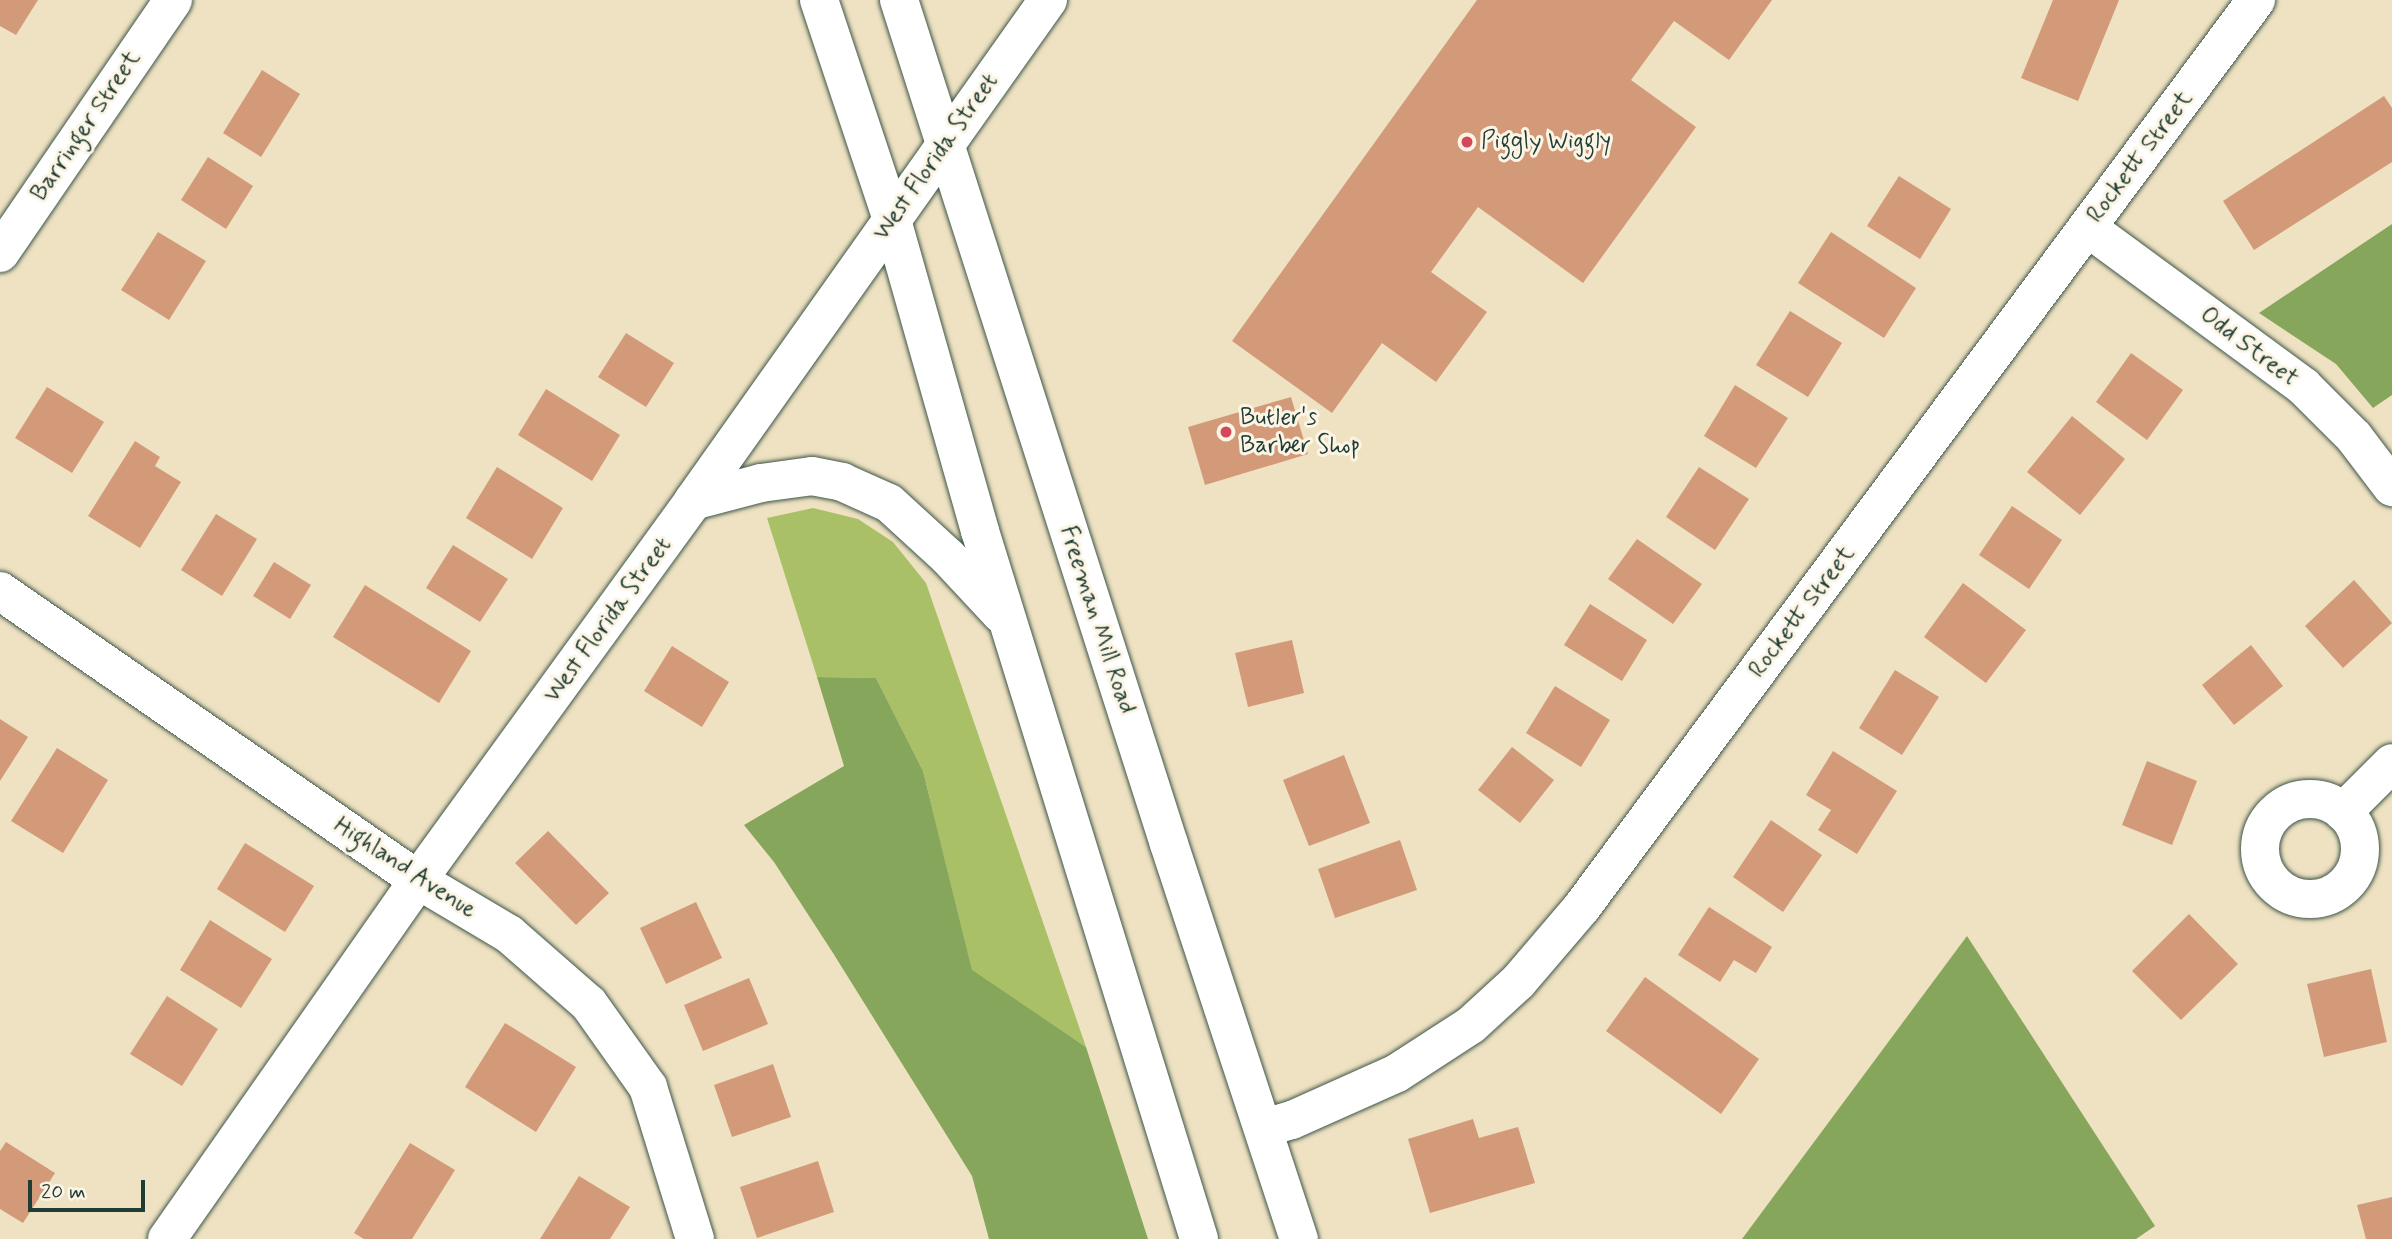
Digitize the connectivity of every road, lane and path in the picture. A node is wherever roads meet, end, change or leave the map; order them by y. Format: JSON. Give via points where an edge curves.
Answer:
{"nodes":[{"id":1,"x":173,"y":0,"type":"edge"},
{"id":2,"x":819,"y":0,"type":"edge"},
{"id":3,"x":900,"y":0,"type":"edge"},
{"id":4,"x":1048,"y":0,"type":"edge"},
{"id":5,"x":2256,"y":0,"type":"edge"},
{"id":6,"x":944,"y":145,"type":"junction"},
{"id":7,"x":892,"y":220,"type":"junction"},
{"id":8,"x":2088,"y":228,"type":"junction"},
{"id":9,"x":0,"y":253,"type":"edge"},
{"id":10,"x":2392,"y":487,"type":"edge"},
{"id":11,"x":693,"y":501,"type":"junction"},
{"id":12,"x":0,"y":591,"type":"edge"},
{"id":13,"x":1008,"y":621,"type":"junction"},
{"id":14,"x":2392,"y":763,"type":"edge"},
{"id":15,"x":2343,"y":812,"type":"dead end"},
{"id":16,"x":418,"y":880,"type":"junction"},
{"id":17,"x":1265,"y":1128,"type":"junction"},
{"id":18,"x":167,"y":1239,"type":"edge"},
{"id":19,"x":695,"y":1239,"type":"edge"},
{"id":20,"x":1199,"y":1239,"type":"edge"},
{"id":21,"x":1299,"y":1239,"type":"edge"}],
"edges":[{"from":1,"to":9,"type":"main road","name":"Barringer Street"},
{"from":2,"to":7,"type":"main road"},
{"from":3,"to":6,"type":"main road","name":"Freeman Mill Road"},
{"from":4,"to":6,"type":"main road","name":"West Florida Street"},
{"from":5,"to":8,"type":"main road","name":"Rockett Street"},
{"from":6,"to":7,"type":"main road","name":"West Florida Street"},
{"from":6,"to":17,"type":"main road","name":"Freeman Mill Road"},
{"from":7,"to":11,"type":"main road","name":"West Florida Street"},
{"from":7,"to":13,"type":"main road"},
{"from":8,"to":10,"type":"main road","name":"Odd Street","via":[[2303,386],[2354,437]]},
{"from":8,"to":17,"type":"main road","name":"Rockett Street","via":[[1582,907],[1518,982],[1471,1025],[1397,1073]]},
{"from":11,"to":13,"type":"main road","via":[[761,483],[811,476],[842,482],[889,503]]},
{"from":11,"to":16,"type":"main road","name":"West Florida Street"},
{"from":12,"to":16,"type":"main road","name":"Highland Avenue"},
{"from":13,"to":20,"type":"main road"},
{"from":14,"to":15,"type":"main road"},
{"from":16,"to":18,"type":"main road","name":"West Florida Street"},
{"from":16,"to":19,"type":"main road","name":"Highland Avenue","via":[[509,934],[589,1004],[648,1087]]},
{"from":17,"to":21,"type":"main road","name":"Freeman Mill Road"}]}
